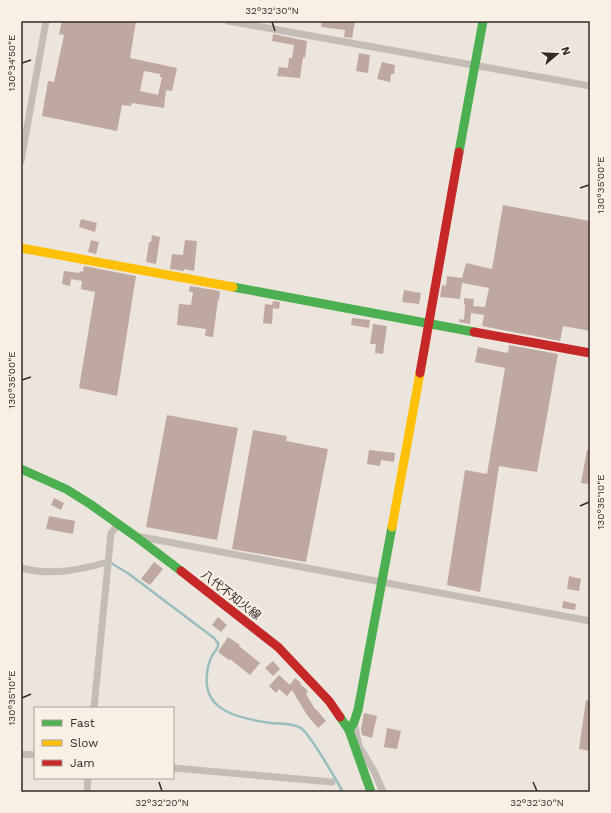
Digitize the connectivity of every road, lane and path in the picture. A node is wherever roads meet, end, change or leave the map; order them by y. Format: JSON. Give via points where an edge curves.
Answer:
{"nodes":[{"id":1,"x":46,"y":21,"type":"edge"},
{"id":2,"x":228,"y":21,"type":"edge"},
{"id":3,"x":483,"y":21,"type":"edge"},
{"id":4,"x":475,"y":65,"type":"junction"},
{"id":5,"x":590,"y":86,"type":"edge"},
{"id":6,"x":21,"y":161,"type":"edge"},
{"id":7,"x":21,"y":248,"type":"edge"},
{"id":8,"x":429,"y":323,"type":"junction"},
{"id":9,"x":590,"y":353,"type":"edge"},
{"id":10,"x":21,"y":469,"type":"edge"},
{"id":11,"x":118,"y":525,"type":"junction"},
{"id":12,"x":135,"y":536,"type":"junction"},
{"id":13,"x":108,"y":562,"type":"junction"},
{"id":14,"x":21,"y":568,"type":"edge"},
{"id":15,"x":382,"y":583,"type":"junction"},
{"id":16,"x":590,"y":621,"type":"edge"},
{"id":17,"x":94,"y":707,"type":"edge"},
{"id":18,"x":352,"y":726,"type":"junction"},
{"id":19,"x":21,"y":754,"type":"edge"},
{"id":20,"x":34,"y":755,"type":"edge"},
{"id":21,"x":174,"y":768,"type":"edge"},
{"id":22,"x":88,"y":779,"type":"edge"},
{"id":23,"x":332,"y":782,"type":"dead end"},
{"id":24,"x":87,"y":792,"type":"edge"},
{"id":25,"x":372,"y":792,"type":"edge"},
{"id":26,"x":383,"y":792,"type":"edge"}],
"edges":[{"from":1,"to":6,"type":"street"},
{"from":2,"to":4,"type":"street"},
{"from":3,"to":4,"type":"street"},
{"from":4,"to":5,"type":"street"},
{"from":4,"to":8,"type":"street"},
{"from":7,"to":8,"type":"street"},
{"from":8,"to":9,"type":"street"},
{"from":8,"to":15,"type":"street"},
{"from":10,"to":11,"type":"street","name":"八代不知火線","via":[[66,488]]},
{"from":11,"to":12,"type":"street","name":"八代不知火線"},
{"from":11,"to":13,"type":"street","via":[[111,533]]},
{"from":12,"to":15,"type":"street"},
{"from":12,"to":18,"type":"street","name":"八代不知火線","via":[[278,647]]},
{"from":13,"to":14,"type":"street","via":[[57,572]]},
{"from":13,"to":17,"type":"street"},
{"from":15,"to":16,"type":"street"},
{"from":15,"to":18,"type":"street","via":[[358,710]]},
{"from":18,"to":25,"type":"street","name":"八代不知火線"},
{"from":18,"to":26,"type":"street","via":[[359,746]]},
{"from":19,"to":20,"type":"street"},
{"from":21,"to":23,"type":"street"},
{"from":22,"to":24,"type":"street"}]}
